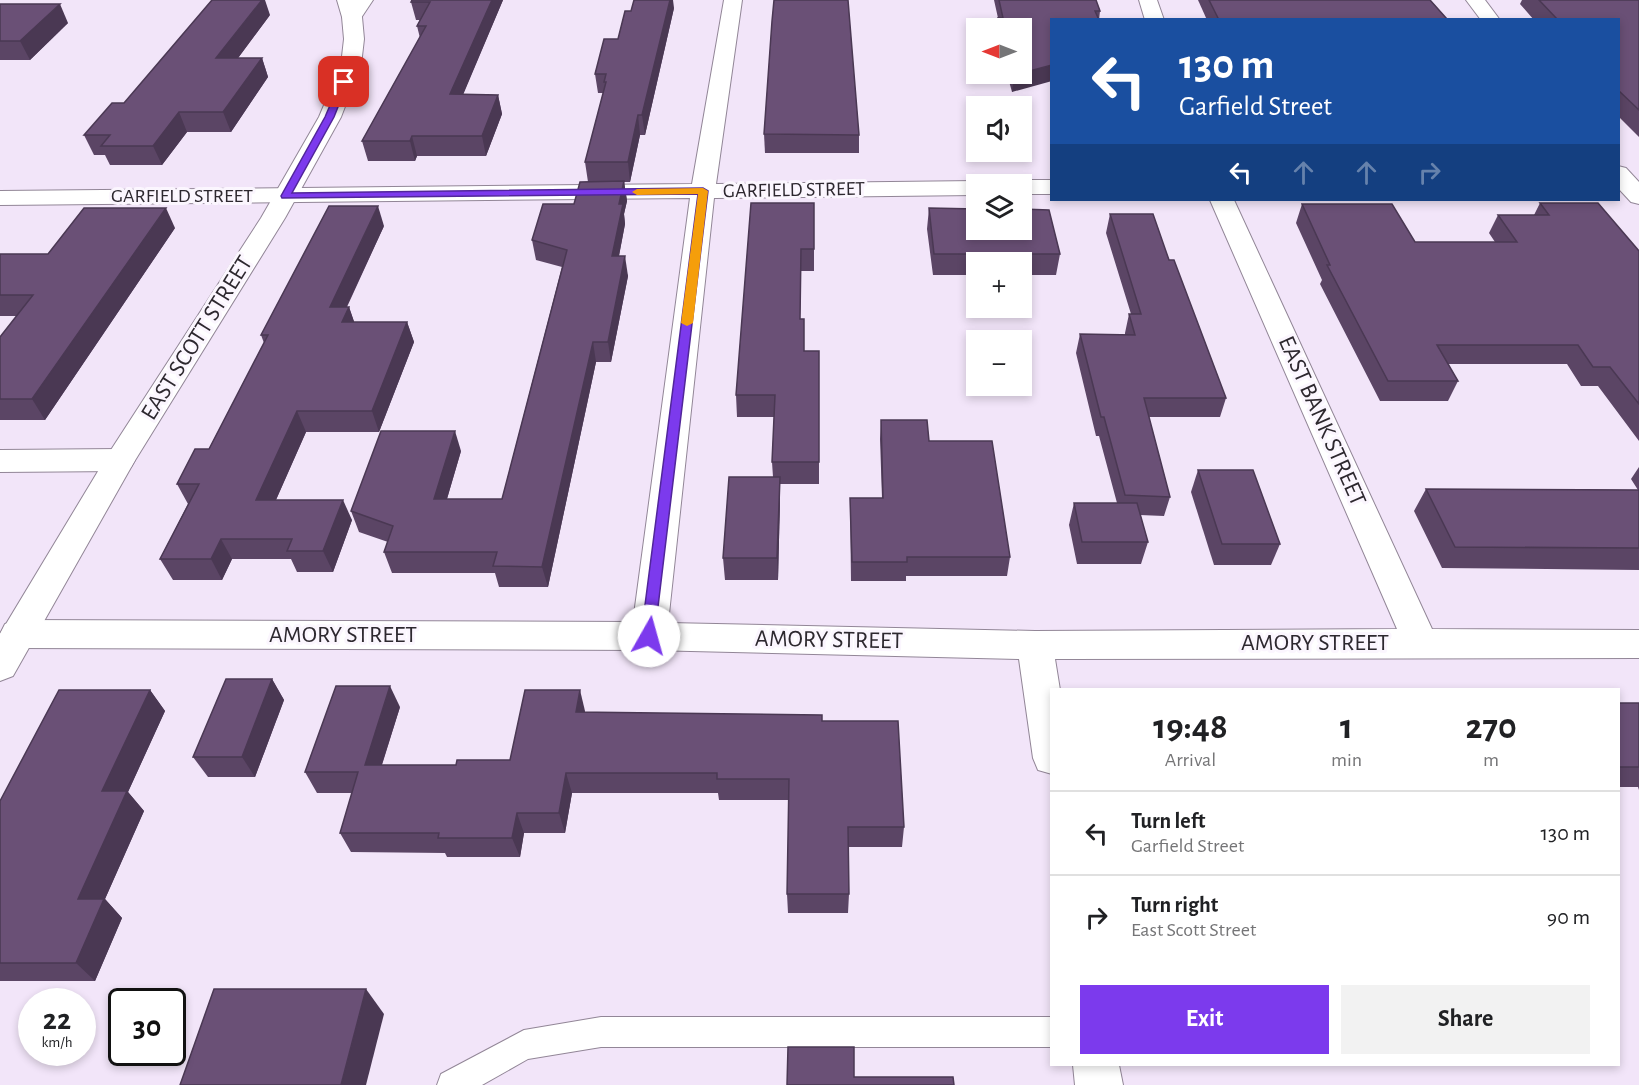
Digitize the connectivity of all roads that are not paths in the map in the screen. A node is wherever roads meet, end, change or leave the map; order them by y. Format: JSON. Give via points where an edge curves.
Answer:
{"nodes":[{"id":1,"x":733,"y":0,"type":"edge"},
{"id":2,"x":1148,"y":0,"type":"edge"},
{"id":3,"x":1475,"y":0,"type":"edge"},
{"id":4,"x":354,"y":6,"type":"edge"},
{"id":5,"x":1154,"y":18,"type":"edge"},
{"id":6,"x":1489,"y":18,"type":"edge"},
{"id":7,"x":1032,"y":187,"type":"edge"},
{"id":8,"x":1050,"y":187,"type":"edge"},
{"id":9,"x":966,"y":188,"type":"edge"},
{"id":10,"x":703,"y":191,"type":"junction"},
{"id":11,"x":286,"y":196,"type":"junction"},
{"id":12,"x":0,"y":198,"type":"edge"},
{"id":13,"x":1222,"y":201,"type":"edge"},
{"id":14,"x":120,"y":460,"type":"junction"},
{"id":15,"x":0,"y":461,"type":"edge"},
{"id":16,"x":18,"y":634,"type":"junction"},
{"id":17,"x":649,"y":636,"type":"junction"},
{"id":18,"x":1421,"y":642,"type":"junction"},
{"id":19,"x":1639,"y":644,"type":"edge"},
{"id":20,"x":1035,"y":645,"type":"junction"},
{"id":21,"x":0,"y":666,"type":"edge"},
{"id":22,"x":1050,"y":745,"type":"edge"},
{"id":23,"x":1050,"y":1032,"type":"edge"},
{"id":24,"x":1096,"y":1066,"type":"edge"},
{"id":25,"x":452,"y":1085,"type":"edge"},
{"id":26,"x":1099,"y":1085,"type":"edge"}],
"edges":[{"from":1,"to":10,"type":"street"},
{"from":2,"to":5,"type":"street"},
{"from":3,"to":6,"type":"street"},
{"from":4,"to":11,"type":"street","name":"EAST SCOTT STREET","via":[[351,64],[330,117]]},
{"from":7,"to":8,"type":"street"},
{"from":9,"to":10,"type":"street","name":"GARFIELD STREET"},
{"from":10,"to":11,"type":"street","name":"GARFIELD STREET"},
{"from":10,"to":17,"type":"street"},
{"from":11,"to":12,"type":"street","name":"GARFIELD STREET"},
{"from":11,"to":14,"type":"street","name":"EAST SCOTT STREET"},
{"from":13,"to":18,"type":"street","name":"EAST BANK STREET"},
{"from":14,"to":15,"type":"street"},
{"from":14,"to":16,"type":"street","name":"EAST SCOTT STREET"},
{"from":16,"to":17,"type":"street","name":"AMORY STREET"},
{"from":16,"to":21,"type":"street","name":"EAST SCOTT STREET"},
{"from":17,"to":20,"type":"street","name":"AMORY STREET"},
{"from":18,"to":19,"type":"street","name":"AMORY STREET"},
{"from":18,"to":20,"type":"street","name":"AMORY STREET"},
{"from":20,"to":22,"type":"street"},
{"from":23,"to":25,"type":"lane","via":[[600,1032],[524,1045]]},
{"from":24,"to":26,"type":"street"}]}
